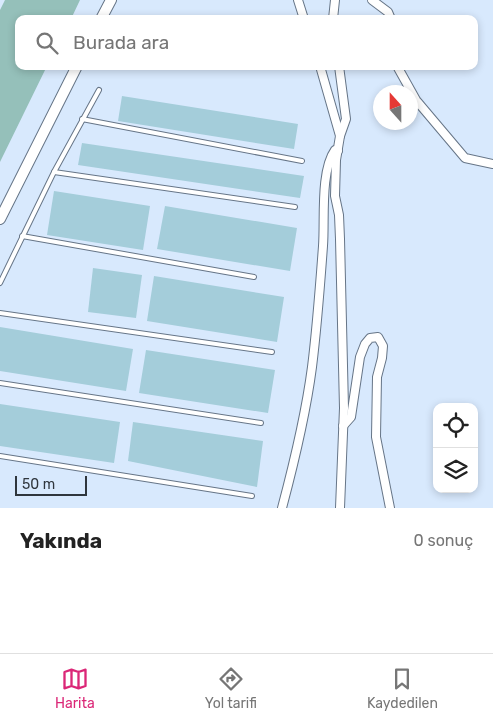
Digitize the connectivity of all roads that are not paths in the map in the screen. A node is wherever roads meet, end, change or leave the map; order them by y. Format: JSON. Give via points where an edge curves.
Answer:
{"nodes":[{"id":1,"x":111,"y":0,"type":"edge"},
{"id":2,"x":298,"y":0,"type":"edge"},
{"id":3,"x":335,"y":0,"type":"edge"},
{"id":4,"x":372,"y":0,"type":"edge"},
{"id":5,"x":103,"y":15,"type":"edge"},
{"id":6,"x":303,"y":15,"type":"edge"},
{"id":7,"x":333,"y":15,"type":"edge"},
{"id":8,"x":389,"y":15,"type":"edge"},
{"id":9,"x":75,"y":70,"type":"edge"},
{"id":10,"x":321,"y":70,"type":"edge"},
{"id":11,"x":340,"y":70,"type":"edge"},
{"id":12,"x":399,"y":70,"type":"edge"},
{"id":13,"x":98,"y":90,"type":"dead end"},
{"id":14,"x":82,"y":119,"type":"junction"},
{"id":15,"x":340,"y":136,"type":"junction"},
{"id":16,"x":338,"y":151,"type":"junction"},
{"id":17,"x":302,"y":161,"type":"dead end"},
{"id":18,"x":493,"y":164,"type":"edge"},
{"id":19,"x":54,"y":172,"type":"junction"},
{"id":20,"x":294,"y":207,"type":"dead end"},
{"id":21,"x":0,"y":219,"type":"edge"},
{"id":22,"x":22,"y":236,"type":"junction"},
{"id":23,"x":254,"y":277,"type":"dead end"},
{"id":24,"x":0,"y":282,"type":"edge"},
{"id":25,"x":0,"y":313,"type":"edge"},
{"id":26,"x":272,"y":352,"type":"dead end"},
{"id":27,"x":0,"y":383,"type":"edge"},
{"id":28,"x":260,"y":423,"type":"dead end"},
{"id":29,"x":343,"y":426,"type":"junction"},
{"id":30,"x":0,"y":456,"type":"edge"},
{"id":31,"x":252,"y":496,"type":"dead end"},
{"id":32,"x":282,"y":508,"type":"edge"},
{"id":33,"x":340,"y":508,"type":"edge"},
{"id":34,"x":390,"y":508,"type":"edge"}],
"edges":[{"from":1,"to":5,"type":"street"},
{"from":2,"to":6,"type":"street"},
{"from":3,"to":7,"type":"street"},
{"from":4,"to":8,"type":"street"},
{"from":9,"to":21,"type":"street"},
{"from":10,"to":15,"type":"street"},
{"from":11,"to":15,"type":"street","via":[[346,119]]},
{"from":12,"to":18,"type":"street","via":[[416,100],[466,158]]},
{"from":13,"to":14,"type":"lane"},
{"from":14,"to":17,"type":"lane"},
{"from":14,"to":19,"type":"lane"},
{"from":15,"to":16,"type":"street"},
{"from":16,"to":29,"type":"street","via":[[335,196],[340,239]]},
{"from":16,"to":32,"type":"street","via":[[330,156],[326,173],[312,369]]},
{"from":19,"to":20,"type":"lane"},
{"from":19,"to":22,"type":"lane"},
{"from":22,"to":23,"type":"lane"},
{"from":22,"to":24,"type":"lane"},
{"from":25,"to":26,"type":"lane"},
{"from":27,"to":28,"type":"lane"},
{"from":29,"to":33,"type":"street"},
{"from":29,"to":34,"type":"street","via":[[351,417],[365,344],[370,338],[378,337],[383,346],[377,377],[376,437]]},
{"from":30,"to":31,"type":"lane"}]}
